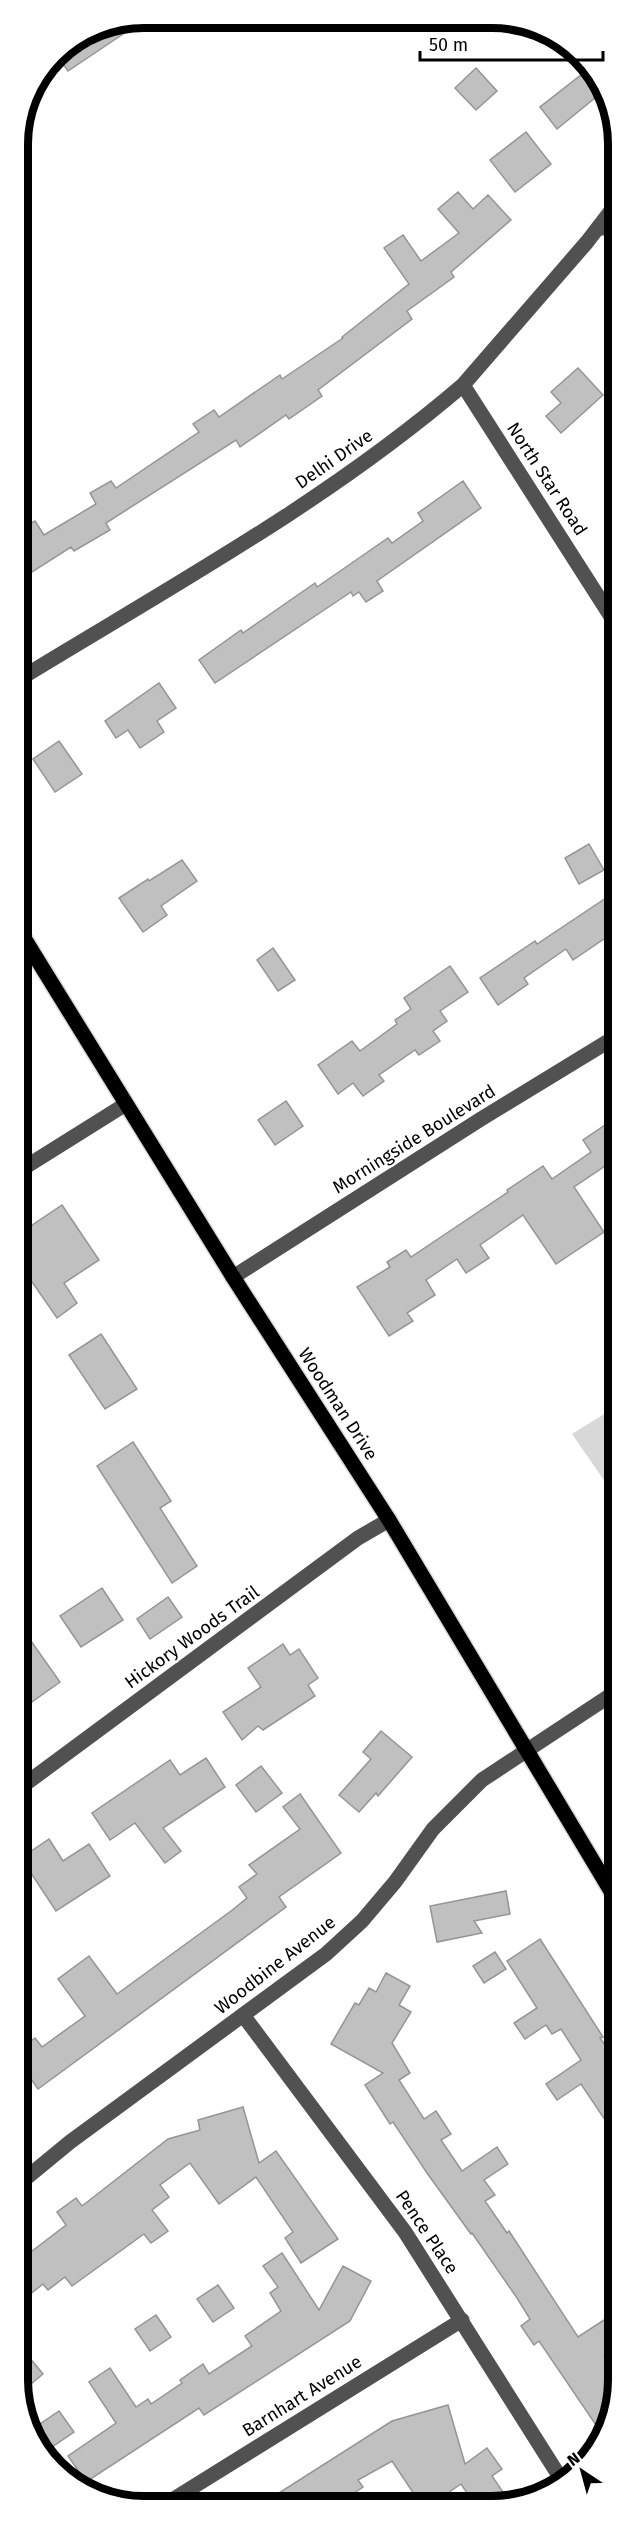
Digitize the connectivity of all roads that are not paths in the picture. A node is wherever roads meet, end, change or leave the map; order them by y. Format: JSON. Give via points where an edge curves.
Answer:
{"nodes":[{"id":1,"x":608,"y":215,"type":"edge"},
{"id":2,"x":598,"y":228,"type":"junction"},
{"id":3,"x":608,"y":228,"type":"edge"},
{"id":4,"x":463,"y":385,"type":"junction"},
{"id":5,"x":608,"y":612,"type":"edge"},
{"id":6,"x":29,"y":673,"type":"edge"},
{"id":7,"x":29,"y":946,"type":"edge"},
{"id":8,"x":608,"y":1042,"type":"edge"},
{"id":9,"x":126,"y":1104,"type":"junction"},
{"id":10,"x":29,"y":1165,"type":"edge"},
{"id":11,"x":233,"y":1277,"type":"junction"},
{"id":12,"x":389,"y":1520,"type":"junction"},
{"id":13,"x":607,"y":1698,"type":"edge"},
{"id":14,"x":526,"y":1750,"type":"junction"},
{"id":15,"x":28,"y":1782,"type":"edge"},
{"id":16,"x":607,"y":1885,"type":"edge"},
{"id":17,"x":243,"y":2015,"type":"junction"},
{"id":18,"x":28,"y":2177,"type":"edge"},
{"id":19,"x":462,"y":2320,"type":"junction"},
{"id":20,"x":552,"y":2464,"type":"edge"},
{"id":21,"x":178,"y":2496,"type":"edge"}],
"edges":[{"from":1,"to":2,"type":"street","name":"Delhi Drive"},
{"from":2,"to":3,"type":"street"},
{"from":2,"to":4,"type":"street","name":"Delhi Drive"},
{"from":4,"to":5,"type":"street","name":"North Star Road"},
{"from":4,"to":6,"type":"street","name":"Delhi Drive","via":[[375,456],[307,502]]},
{"from":7,"to":9,"type":"main road","name":"Woodman Drive"},
{"from":8,"to":11,"type":"street","name":"Morningside Boulevard"},
{"from":9,"to":10,"type":"street"},
{"from":9,"to":11,"type":"main road","name":"Woodman Drive"},
{"from":11,"to":12,"type":"main road","name":"Woodman Drive"},
{"from":12,"to":14,"type":"main road","name":"Woodman Drive"},
{"from":12,"to":15,"type":"street","name":"Hickory Woods Trail","via":[[358,1538]]},
{"from":13,"to":14,"type":"street","name":"Woodbine Avenue"},
{"from":14,"to":16,"type":"main road","name":"Woodman Drive"},
{"from":14,"to":17,"type":"street","name":"Woodbine Avenue","via":[[482,1780],[433,1829],[395,1882],[348,1934]]},
{"from":17,"to":18,"type":"street","name":"Woodbine Avenue"},
{"from":17,"to":19,"type":"street","name":"Pence Place","via":[[399,2223]]},
{"from":19,"to":20,"type":"street","name":"Pence Place"},
{"from":19,"to":21,"type":"street","name":"Barnhart Avenue"}]}
